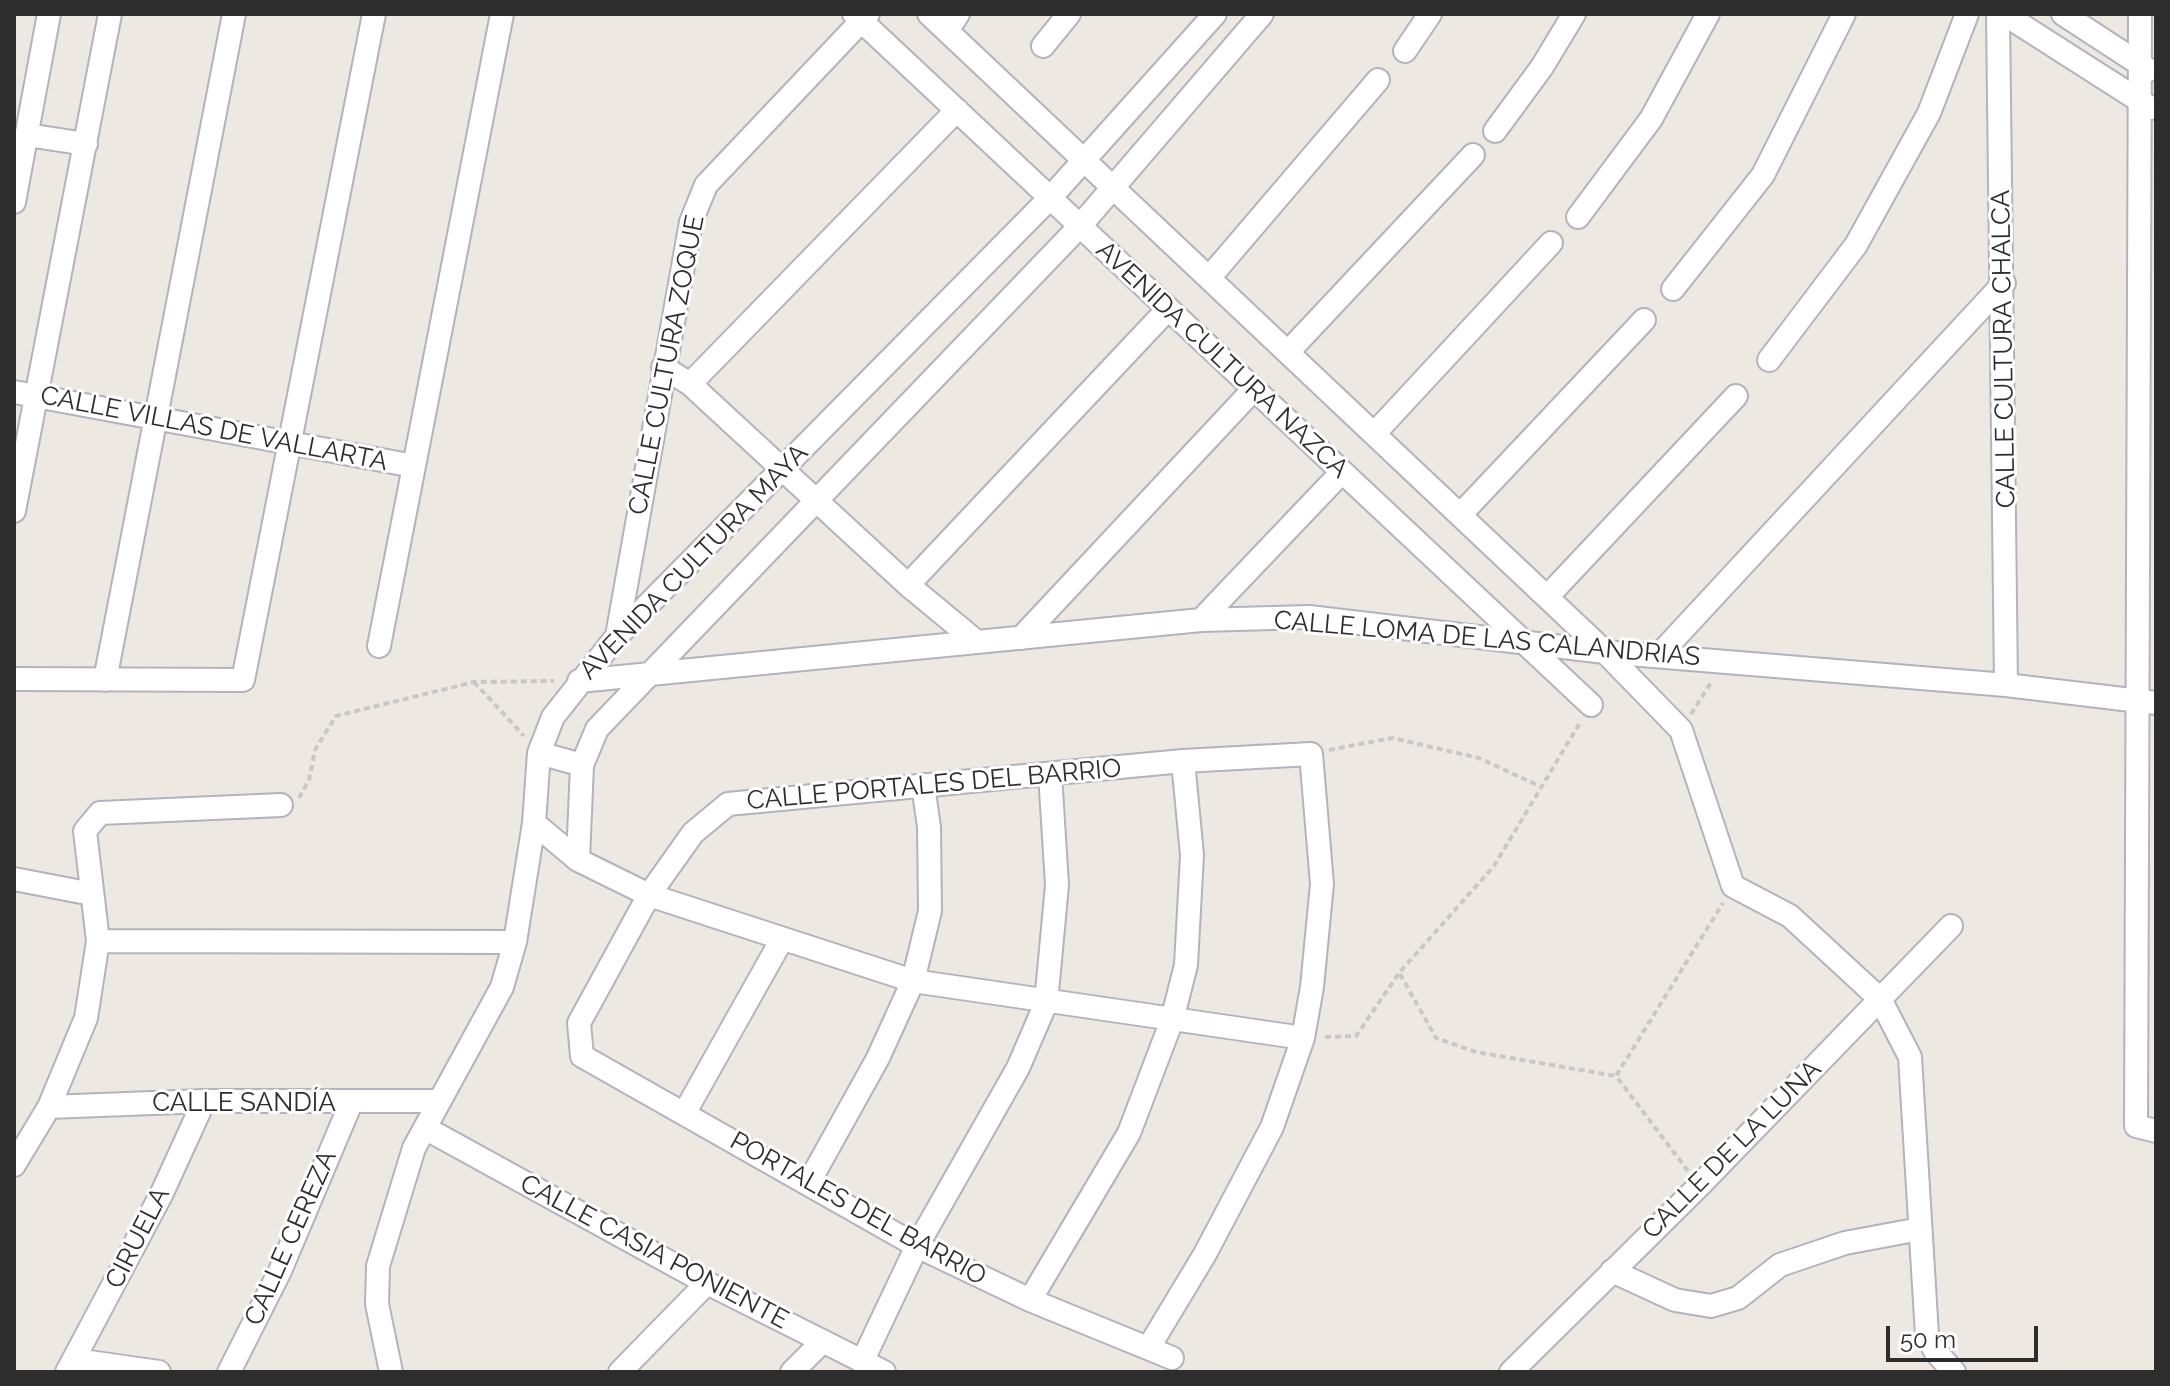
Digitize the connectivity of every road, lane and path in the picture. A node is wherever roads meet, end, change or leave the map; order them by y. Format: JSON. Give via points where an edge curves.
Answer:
{"nodes":[{"id":1,"x":49,"y":14,"type":"edge"},
{"id":2,"x":110,"y":14,"type":"edge"},
{"id":3,"x":234,"y":14,"type":"edge"},
{"id":4,"x":374,"y":14,"type":"edge"},
{"id":5,"x":502,"y":14,"type":"edge"},
{"id":6,"x":929,"y":14,"type":"edge"},
{"id":7,"x":1069,"y":14,"type":"edge"},
{"id":8,"x":1215,"y":14,"type":"edge"},
{"id":9,"x":1262,"y":14,"type":"edge"},
{"id":10,"x":1430,"y":14,"type":"edge"},
{"id":11,"x":1574,"y":14,"type":"edge"},
{"id":12,"x":1708,"y":14,"type":"edge"},
{"id":13,"x":1844,"y":14,"type":"edge"},
{"id":14,"x":1967,"y":14,"type":"edge"},
{"id":15,"x":2001,"y":14,"type":"edge"},
{"id":16,"x":2063,"y":14,"type":"edge"},
{"id":17,"x":861,"y":16,"type":"edge"},
{"id":18,"x":2145,"y":17,"type":"edge"},
{"id":19,"x":952,"y":23,"type":"edge"},
{"id":20,"x":1043,"y":46,"type":"dead end"},
{"id":21,"x":1405,"y":51,"type":"dead end"},
{"id":22,"x":2148,"y":69,"type":"edge"},
{"id":23,"x":1378,"y":80,"type":"dead end"},
{"id":24,"x":2149,"y":107,"type":"edge"},
{"id":25,"x":957,"y":110,"type":"junction"},
{"id":26,"x":1495,"y":131,"type":"dead end"},
{"id":27,"x":27,"y":135,"type":"junction"},
{"id":28,"x":86,"y":144,"type":"junction"},
{"id":29,"x":1473,"y":155,"type":"dead end"},
{"id":30,"x":1085,"y":161,"type":"junction"},
{"id":31,"x":1114,"y":189,"type":"junction"},
{"id":32,"x":1050,"y":198,"type":"junction"},
{"id":33,"x":14,"y":202,"type":"edge"},
{"id":34,"x":1578,"y":217,"type":"dead end"},
{"id":35,"x":1080,"y":226,"type":"junction"},
{"id":36,"x":1551,"y":243,"type":"dead end"},
{"id":37,"x":1209,"y":278,"type":"junction"},
{"id":38,"x":2004,"y":283,"type":"junction"},
{"id":39,"x":1673,"y":289,"type":"dead end"},
{"id":40,"x":1168,"y":309,"type":"junction"},
{"id":41,"x":1644,"y":320,"type":"dead end"},
{"id":42,"x":1288,"y":352,"type":"junction"},
{"id":43,"x":1769,"y":360,"type":"dead end"},
{"id":44,"x":663,"y":367,"type":"junction"},
{"id":45,"x":690,"y":384,"type":"junction"},
{"id":46,"x":1254,"y":389,"type":"junction"},
{"id":47,"x":14,"y":392,"type":"edge"},
{"id":48,"x":38,"y":396,"type":"junction"},
{"id":49,"x":1736,"y":396,"type":"dead end"},
{"id":50,"x":157,"y":418,"type":"junction"},
{"id":51,"x":1374,"y":434,"type":"junction"},
{"id":52,"x":289,"y":443,"type":"junction"},
{"id":53,"x":414,"y":466,"type":"junction"},
{"id":54,"x":784,"y":469,"type":"junction"},
{"id":55,"x":1342,"y":472,"type":"junction"},
{"id":56,"x":816,"y":501,"type":"junction"},
{"id":57,"x":14,"y":511,"type":"edge"},
{"id":58,"x":1460,"y":515,"type":"junction"},
{"id":59,"x":908,"y":585,"type":"junction"},
{"id":60,"x":1547,"y":597,"type":"junction"},
{"id":61,"x":1201,"y":620,"type":"junction"},
{"id":62,"x":617,"y":636,"type":"junction"},
{"id":63,"x":1021,"y":638,"type":"junction"},
{"id":64,"x":1522,"y":641,"type":"junction"},
{"id":65,"x":977,"y":642,"type":"junction"},
{"id":66,"x":379,"y":646,"type":"dead end"},
{"id":67,"x":1605,"y":652,"type":"junction"},
{"id":68,"x":1660,"y":654,"type":"junction"},
{"id":69,"x":1726,"y":660,"type":"junction"},
{"id":70,"x":653,"y":674,"type":"junction"},
{"id":71,"x":14,"y":679,"type":"edge"},
{"id":72,"x":105,"y":680,"type":"junction"},
{"id":73,"x":579,"y":681,"type":"junction"},
{"id":74,"x":474,"y":682,"type":"junction"},
{"id":75,"x":2006,"y":685,"type":"junction"},
{"id":76,"x":2147,"y":703,"type":"edge"},
{"id":77,"x":1591,"y":705,"type":"joint"},
{"id":78,"x":1681,"y":730,"type":"junction"},
{"id":79,"x":539,"y":753,"type":"junction"},
{"id":80,"x":1311,"y":754,"type":"junction"},
{"id":81,"x":1183,"y":761,"type":"junction"},
{"id":82,"x":582,"y":765,"type":"junction"},
{"id":83,"x":1050,"y":774,"type":"junction"},
{"id":84,"x":923,"y":785,"type":"junction"},
{"id":85,"x":1540,"y":786,"type":"junction"},
{"id":86,"x":281,"y":805,"type":"joint"},
{"id":87,"x":534,"y":823,"type":"junction"},
{"id":88,"x":578,"y":860,"type":"junction"},
{"id":89,"x":14,"y":879,"type":"edge"},
{"id":90,"x":1733,"y":886,"type":"junction"},
{"id":91,"x":92,"y":894,"type":"junction"},
{"id":92,"x":649,"y":895,"type":"junction"},
{"id":93,"x":1951,"y":926,"type":"dead end"},
{"id":94,"x":98,"y":941,"type":"junction"},
{"id":95,"x":781,"y":941,"type":"junction"},
{"id":96,"x":515,"y":942,"type":"junction"},
{"id":97,"x":1399,"y":973,"type":"junction"},
{"id":98,"x":913,"y":981,"type":"junction"},
{"id":99,"x":1880,"y":999,"type":"junction"},
{"id":100,"x":1046,"y":1003,"type":"junction"},
{"id":101,"x":1172,"y":1020,"type":"junction"},
{"id":102,"x":579,"y":1023,"type":"joint"},
{"id":103,"x":1303,"y":1038,"type":"junction"},
{"id":104,"x":1616,"y":1076,"type":"junction"},
{"id":105,"x":204,"y":1101,"type":"junction"},
{"id":106,"x":439,"y":1101,"type":"junction"},
{"id":107,"x":351,"y":1103,"type":"junction"},
{"id":108,"x":49,"y":1107,"type":"junction"},
{"id":109,"x":685,"y":1112,"type":"junction"},
{"id":110,"x":425,"y":1128,"type":"junction"},
{"id":111,"x":2156,"y":1131,"type":"edge"},
{"id":112,"x":14,"y":1165,"type":"edge"},
{"id":113,"x":808,"y":1184,"type":"junction"},
{"id":114,"x":1699,"y":1186,"type":"junction"},
{"id":115,"x":1920,"y":1229,"type":"junction"},
{"id":116,"x":917,"y":1246,"type":"junction"},
{"id":117,"x":1612,"y":1271,"type":"junction"},
{"id":118,"x":707,"y":1283,"type":"junction"},
{"id":119,"x":1030,"y":1300,"type":"junction"},
{"id":120,"x":821,"y":1343,"type":"junction"},
{"id":121,"x":1149,"y":1347,"type":"junction"},
{"id":122,"x":1172,"y":1358,"type":"dead end"},
{"id":123,"x":862,"y":1362,"type":"junction"},
{"id":124,"x":71,"y":1366,"type":"edge"},
{"id":125,"x":159,"y":1372,"type":"edge"},
{"id":126,"x":229,"y":1372,"type":"edge"},
{"id":127,"x":391,"y":1372,"type":"edge"},
{"id":128,"x":620,"y":1372,"type":"edge"},
{"id":129,"x":792,"y":1372,"type":"edge"},
{"id":130,"x":884,"y":1372,"type":"edge"},
{"id":131,"x":1511,"y":1372,"type":"edge"},
{"id":132,"x":1954,"y":1372,"type":"edge"}],
"edges":[{"from":1,"to":27,"type":"street"},
{"from":2,"to":28,"type":"street"},
{"from":3,"to":50,"type":"street"},
{"from":4,"to":52,"type":"street"},
{"from":5,"to":53,"type":"street"},
{"from":6,"to":19,"type":"street","name":"AVENIDA CULTURA NAZCA"},
{"from":7,"to":20,"type":"street"},
{"from":8,"to":30,"type":"street","name":"AVENIDA CULTURA MAYA"},
{"from":9,"to":31,"type":"street","name":"AVENIDA CULTURA MAYA"},
{"from":10,"to":21,"type":"street"},
{"from":11,"to":26,"type":"street"},
{"from":12,"to":34,"type":"street","via":[[1651,119]]},
{"from":13,"to":39,"type":"street","via":[[1763,175]]},
{"from":14,"to":43,"type":"street","via":[[1929,113],[1856,245]]},
{"from":15,"to":24,"type":"street"},
{"from":15,"to":38,"type":"street","name":"CALLE CULTURA CHALCA"},
{"from":16,"to":22,"type":"street"},
{"from":17,"to":25,"type":"street","name":"AVENIDA CULTURA NAZCA"},
{"from":17,"to":44,"type":"street","name":"CALLE CULTURA ZOQUE","via":[[706,185],[691,222]]},
{"from":18,"to":22,"type":"street"},
{"from":19,"to":30,"type":"street","name":"AVENIDA CULTURA NAZCA"},
{"from":22,"to":24,"type":"street"},
{"from":23,"to":37,"type":"street"},
{"from":24,"to":76,"type":"street"},
{"from":25,"to":32,"type":"street","name":"AVENIDA CULTURA NAZCA"},
{"from":25,"to":45,"type":"street"},
{"from":27,"to":28,"type":"street"},
{"from":27,"to":33,"type":"street"},
{"from":28,"to":48,"type":"street"},
{"from":29,"to":42,"type":"street"},
{"from":30,"to":31,"type":"street","name":"AVENIDA CULTURA NAZCA"},
{"from":30,"to":32,"type":"street","name":"AVENIDA CULTURA MAYA"},
{"from":31,"to":35,"type":"street","name":"AVENIDA CULTURA MAYA"},
{"from":31,"to":37,"type":"street","name":"AVENIDA CULTURA NAZCA"},
{"from":32,"to":35,"type":"street","name":"AVENIDA CULTURA NAZCA"},
{"from":32,"to":54,"type":"street","name":"AVENIDA CULTURA MAYA"},
{"from":35,"to":40,"type":"street","name":"AVENIDA CULTURA NAZCA"},
{"from":35,"to":56,"type":"street","name":"AVENIDA CULTURA MAYA"},
{"from":36,"to":51,"type":"street"},
{"from":37,"to":42,"type":"street","name":"AVENIDA CULTURA NAZCA"},
{"from":38,"to":68,"type":"street"},
{"from":38,"to":75,"type":"street","name":"CALLE CULTURA CHALCA"},
{"from":40,"to":46,"type":"street","name":"AVENIDA CULTURA NAZCA"},
{"from":40,"to":59,"type":"street"},
{"from":41,"to":58,"type":"street"},
{"from":42,"to":51,"type":"street","name":"AVENIDA CULTURA NAZCA"},
{"from":44,"to":45,"type":"street"},
{"from":44,"to":62,"type":"street","name":"CALLE CULTURA ZOQUE"},
{"from":45,"to":54,"type":"street"},
{"from":46,"to":55,"type":"street","name":"AVENIDA CULTURA NAZCA"},
{"from":46,"to":63,"type":"street"},
{"from":47,"to":48,"type":"street","name":"CALLE VILLAS DE VALLARTA"},
{"from":48,"to":50,"type":"street","name":"CALLE VILLAS DE VALLARTA"},
{"from":48,"to":57,"type":"street"},
{"from":49,"to":60,"type":"street"},
{"from":50,"to":52,"type":"street","name":"CALLE VILLAS DE VALLARTA"},
{"from":50,"to":72,"type":"street"},
{"from":51,"to":58,"type":"street","name":"AVENIDA CULTURA NAZCA"},
{"from":52,"to":53,"type":"street","name":"CALLE VILLAS DE VALLARTA"},
{"from":52,"to":72,"type":"street","via":[[243,680]]},
{"from":53,"to":66,"type":"street"},
{"from":54,"to":56,"type":"street"},
{"from":54,"to":62,"type":"street","name":"AVENIDA CULTURA MAYA"},
{"from":55,"to":61,"type":"street"},
{"from":55,"to":64,"type":"street","name":"AVENIDA CULTURA NAZCA"},
{"from":56,"to":59,"type":"street"},
{"from":56,"to":70,"type":"street","name":"AVENIDA CULTURA MAYA"},
{"from":58,"to":60,"type":"street","name":"AVENIDA CULTURA NAZCA"},
{"from":59,"to":65,"type":"street"},
{"from":60,"to":67,"type":"street","name":"AVENIDA CULTURA NAZCA"},
{"from":61,"to":63,"type":"street","name":"CALLE LOMA DE LAS CALANDRIAS"},
{"from":61,"to":64,"type":"street","name":"CALLE LOMA DE LAS CALANDRIAS","via":[[1309,617]]},
{"from":62,"to":73,"type":"street","name":"AVENIDA CULTURA MAYA"},
{"from":63,"to":65,"type":"street","name":"CALLE LOMA DE LAS CALANDRIAS"},
{"from":64,"to":67,"type":"street","name":"CALLE LOMA DE LAS CALANDRIAS"},
{"from":64,"to":77,"type":"street","name":"AVENIDA CULTURA NAZCA"},
{"from":65,"to":70,"type":"street","name":"CALLE LOMA DE LAS CALANDRIAS"},
{"from":67,"to":68,"type":"street","name":"CALLE LOMA DE LAS CALANDRIAS"},
{"from":67,"to":78,"type":"street","name":"AVENIDA CULTURA NAZCA"},
{"from":68,"to":69,"type":"street","name":"CALLE LOMA DE LAS CALANDRIAS"},
{"from":69,"to":75,"type":"street","name":"CALLE LOMA DE LAS CALANDRIAS"},
{"from":69,"to":78,"type":"path"},
{"from":70,"to":73,"type":"street","name":"CALLE LOMA DE LAS CALANDRIAS"},
{"from":70,"to":82,"type":"street","name":"AVENIDA CULTURA MAYA","via":[[597,729]]},
{"from":71,"to":72,"type":"street"},
{"from":73,"to":74,"type":"path"},
{"from":73,"to":79,"type":"street","name":"AVENIDA CULTURA MAYA","via":[[553,717]]},
{"from":74,"to":79,"type":"path"},
{"from":74,"to":86,"type":"path","via":[[336,716],[315,750],[302,797]]},
{"from":75,"to":76,"type":"street","name":"CALLE LOMA DE LAS CALANDRIAS"},
{"from":76,"to":111,"type":"street","via":[[2136,1126]]},
{"from":77,"to":85,"type":"path"},
{"from":78,"to":90,"type":"street"},
{"from":79,"to":82,"type":"street"},
{"from":79,"to":87,"type":"street","name":"AVENIDA CULTURA MAYA"},
{"from":80,"to":81,"type":"street","name":"CALLE PORTALES DEL BARRIO"},
{"from":80,"to":85,"type":"path","via":[[1392,738],[1479,758]]},
{"from":80,"to":103,"type":"street","via":[[1322,884]]},
{"from":81,"to":83,"type":"street","name":"CALLE PORTALES DEL BARRIO"},
{"from":81,"to":101,"type":"street","via":[[1192,855],[1186,965]]},
{"from":82,"to":88,"type":"street","name":"AVENIDA CULTURA MAYA"},
{"from":83,"to":84,"type":"street","name":"CALLE PORTALES DEL BARRIO"},
{"from":83,"to":100,"type":"street","via":[[1057,885]]},
{"from":84,"to":92,"type":"street","name":"CALLE PORTALES DEL BARRIO","via":[[728,804],[693,833]]},
{"from":84,"to":98,"type":"street","via":[[930,911]]},
{"from":85,"to":97,"type":"path","via":[[1494,866]]},
{"from":86,"to":91,"type":"street","via":[[100,813],[85,831]]},
{"from":87,"to":88,"type":"street"},
{"from":87,"to":96,"type":"street","name":"AVENIDA CULTURA MAYA"},
{"from":88,"to":92,"type":"street"},
{"from":89,"to":91,"type":"street"},
{"from":90,"to":99,"type":"street","via":[[1790,916]]},
{"from":90,"to":104,"type":"path"},
{"from":91,"to":94,"type":"street"},
{"from":92,"to":95,"type":"street"},
{"from":92,"to":102,"type":"street","name":"CALLE PORTALES DEL BARRIO"},
{"from":93,"to":99,"type":"street","name":"CALLE DE LA LUNA"},
{"from":94,"to":96,"type":"street"},
{"from":94,"to":108,"type":"street","via":[[86,1018]]},
{"from":95,"to":98,"type":"street"},
{"from":95,"to":109,"type":"street"},
{"from":96,"to":106,"type":"street","name":"AVENIDA CULTURA MAYA","via":[[502,987]]},
{"from":97,"to":103,"type":"path","via":[[1356,1036]]},
{"from":97,"to":104,"type":"path","via":[[1436,1038],[1476,1052]]},
{"from":98,"to":100,"type":"street"},
{"from":98,"to":113,"type":"street","via":[[878,1058]]},
{"from":99,"to":114,"type":"street","name":"CALLE DE LA LUNA"},
{"from":99,"to":115,"type":"street","via":[[1910,1057]]},
{"from":100,"to":101,"type":"street"},
{"from":100,"to":116,"type":"street","via":[[1018,1068]]},
{"from":101,"to":103,"type":"street"},
{"from":101,"to":119,"type":"street","via":[[1129,1133]]},
{"from":102,"to":109,"type":"street","name":"PORTALES DEL BARRIO","via":[[582,1056]]},
{"from":103,"to":121,"type":"street","via":[[1272,1127]]},
{"from":104,"to":114,"type":"path"},
{"from":105,"to":107,"type":"street","name":"CALLE SANDÍA"},
{"from":105,"to":108,"type":"street","name":"CALLE SANDÍA"},
{"from":105,"to":124,"type":"street","name":"CIRUELA"},
{"from":106,"to":107,"type":"street","name":"CALLE SANDÍA"},
{"from":106,"to":110,"type":"street","name":"AVENIDA CULTURA MAYA"},
{"from":107,"to":126,"type":"street","name":"CALLE CEREZA","via":[[280,1271]]},
{"from":108,"to":112,"type":"street"},
{"from":109,"to":113,"type":"street","name":"PORTALES DEL BARRIO"},
{"from":110,"to":118,"type":"street","name":"CALLE CASIA PONIENTE"},
{"from":110,"to":127,"type":"street","name":"AVENIDA CULTURA MAYA","via":[[378,1266],[377,1304]]},
{"from":113,"to":116,"type":"street","name":"PORTALES DEL BARRIO"},
{"from":114,"to":117,"type":"street","name":"CALLE DE LA LUNA"},
{"from":115,"to":117,"type":"street","via":[[1845,1243],[1780,1265],[1738,1298],[1711,1306],[1675,1300]]},
{"from":115,"to":132,"type":"street","via":[[1927,1335]]},
{"from":116,"to":119,"type":"street","name":"PORTALES DEL BARRIO"},
{"from":116,"to":123,"type":"street"},
{"from":117,"to":131,"type":"street","name":"CALLE DE LA LUNA"},
{"from":118,"to":120,"type":"street","name":"CALLE CASIA PONIENTE"},
{"from":118,"to":128,"type":"street"},
{"from":119,"to":121,"type":"street","name":"PORTALES DEL BARRIO"},
{"from":120,"to":123,"type":"street","name":"CALLE CASIA PONIENTE"},
{"from":120,"to":129,"type":"street"},
{"from":121,"to":122,"type":"street","name":"PORTALES DEL BARRIO"},
{"from":123,"to":130,"type":"street","name":"CALLE CASIA PONIENTE"},
{"from":124,"to":125,"type":"street"}]}
